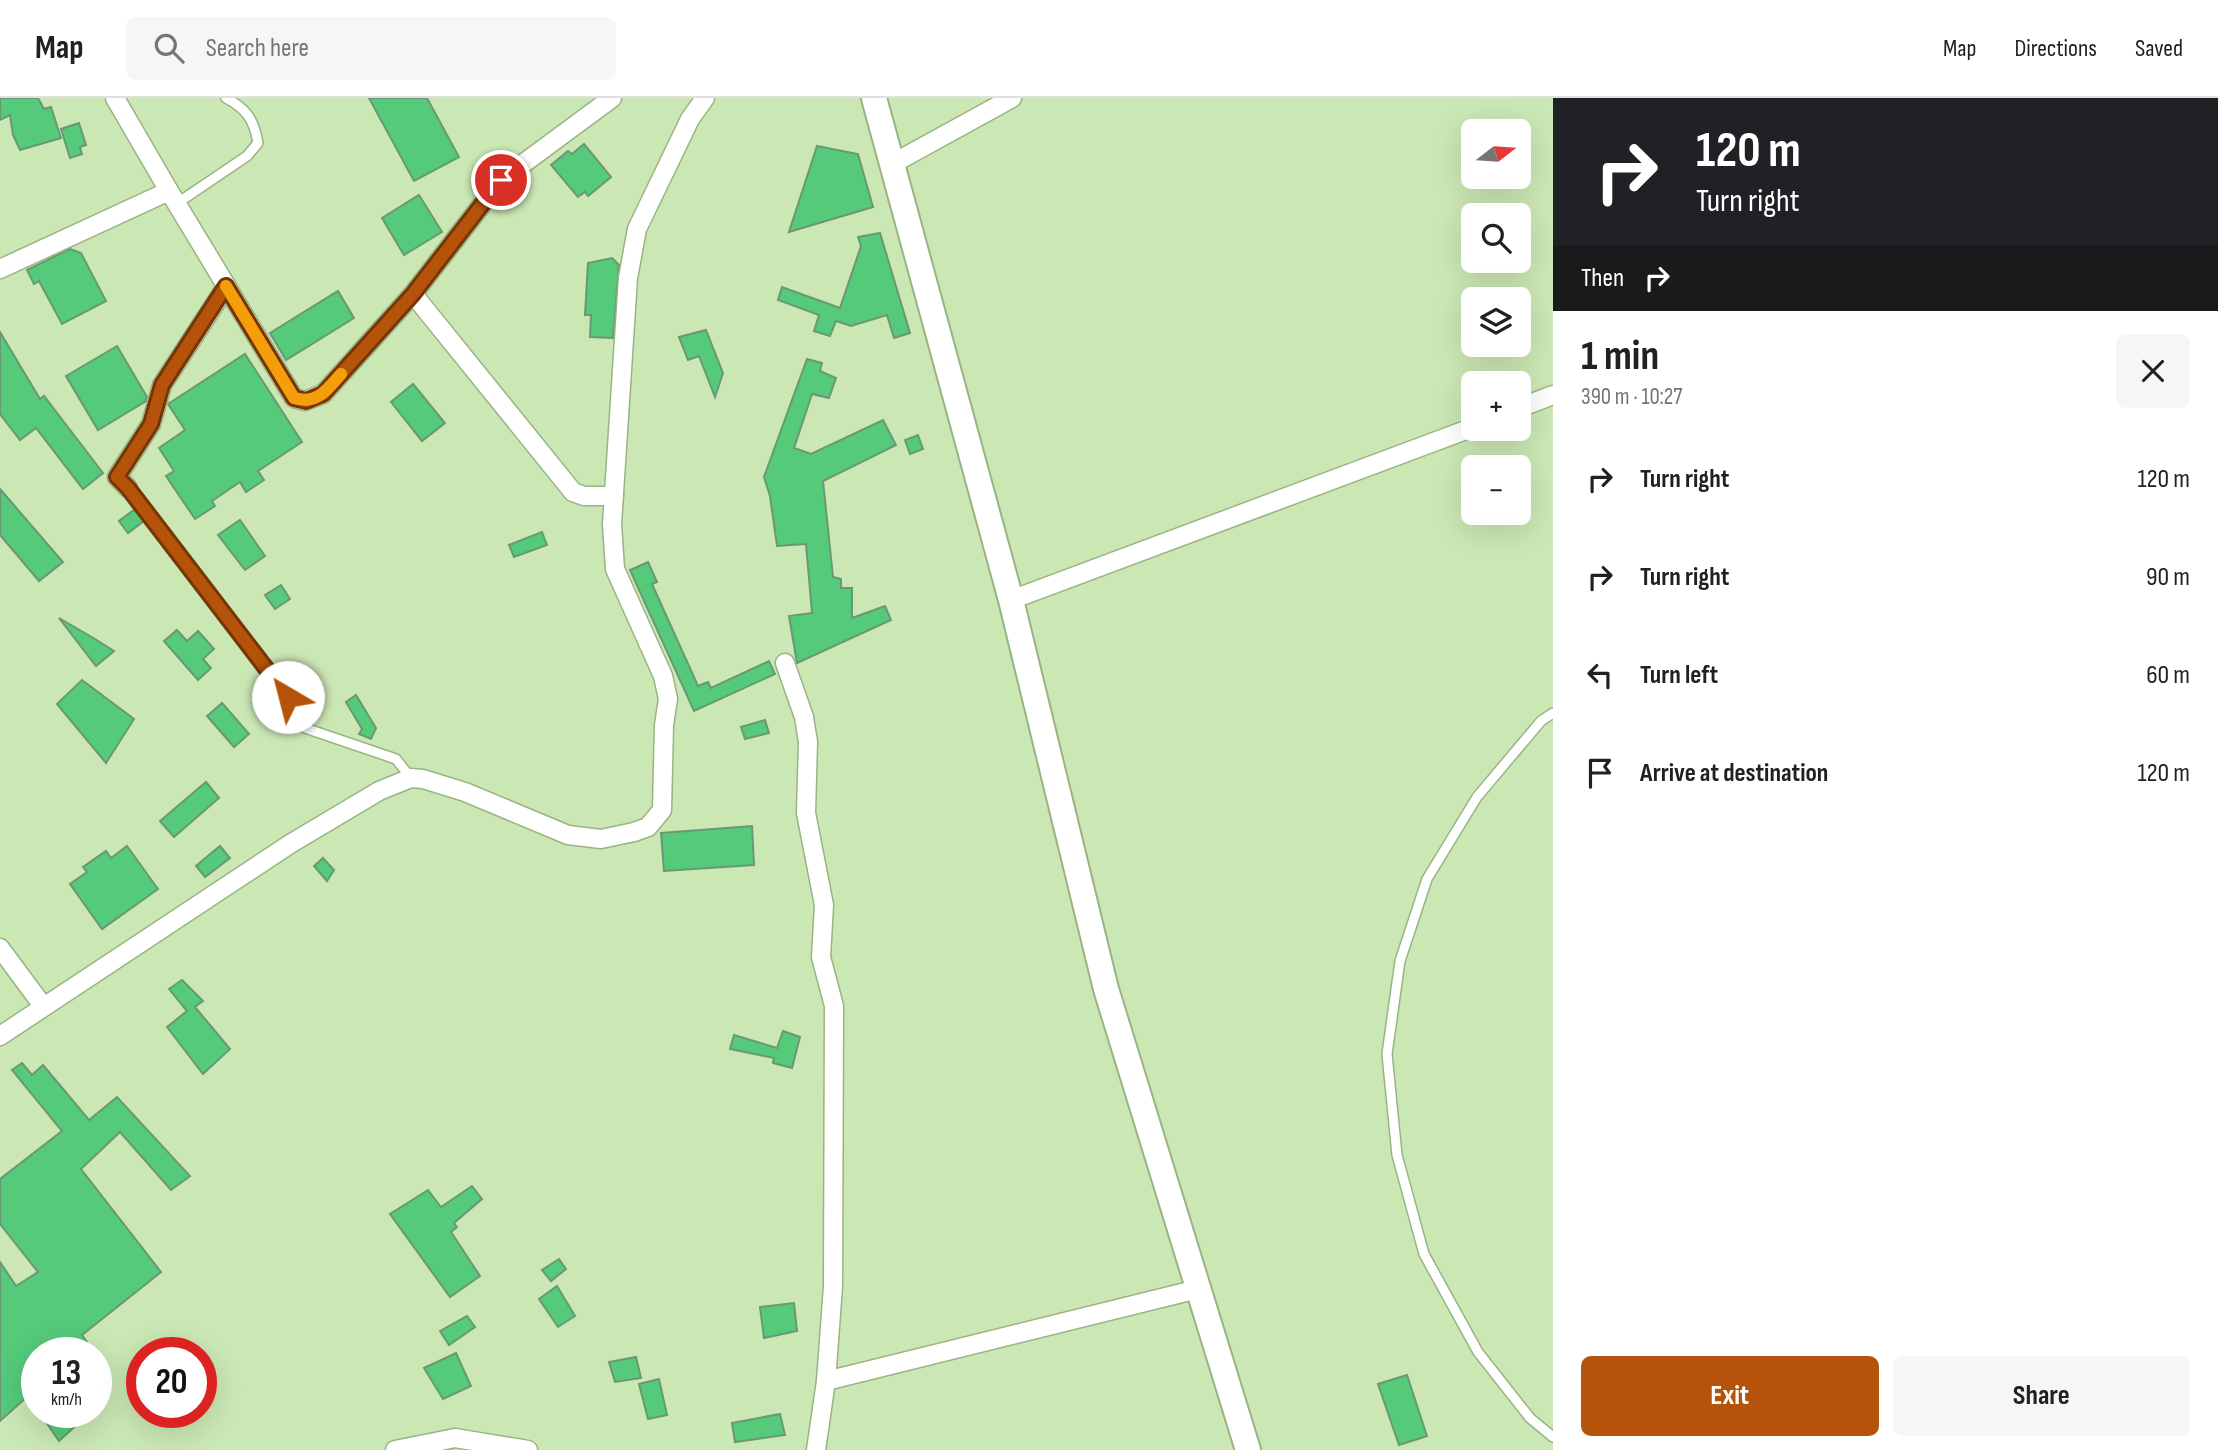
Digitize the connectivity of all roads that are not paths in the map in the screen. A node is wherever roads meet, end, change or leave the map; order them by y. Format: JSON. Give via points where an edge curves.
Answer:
{"nodes":[{"id":1,"x":115,"y":98,"type":"edge"},
{"id":2,"x":226,"y":98,"type":"edge"},
{"id":3,"x":611,"y":98,"type":"edge"},
{"id":4,"x":705,"y":98,"type":"edge"},
{"id":5,"x":874,"y":98,"type":"edge"},
{"id":6,"x":1012,"y":98,"type":"edge"},
{"id":7,"x":892,"y":164,"type":"junction"},
{"id":8,"x":172,"y":198,"type":"junction"},
{"id":9,"x":0,"y":269,"type":"edge"},
{"id":10,"x":226,"y":286,"type":"junction"},
{"id":11,"x":413,"y":294,"type":"junction"},
{"id":12,"x":1553,"y":395,"type":"edge"},
{"id":13,"x":1531,"y":403,"type":"edge"},
{"id":14,"x":1461,"y":431,"type":"edge"},
{"id":15,"x":128,"y":488,"type":"joint"},
{"id":16,"x":614,"y":496,"type":"junction"},
{"id":17,"x":1011,"y":600,"type":"junction"},
{"id":18,"x":785,"y":663,"type":"dead end"},
{"id":19,"x":1553,"y":713,"type":"edge"},
{"id":20,"x":411,"y":778,"type":"junction"},
{"id":21,"x":0,"y":948,"type":"edge"},
{"id":22,"x":43,"y":1006,"type":"junction"},
{"id":23,"x":0,"y":1036,"type":"edge"},
{"id":24,"x":1198,"y":1289,"type":"junction"},
{"id":25,"x":826,"y":1381,"type":"junction"},
{"id":26,"x":1553,"y":1437,"type":"edge"},
{"id":27,"x":395,"y":1450,"type":"edge"},
{"id":28,"x":528,"y":1450,"type":"edge"},
{"id":29,"x":816,"y":1450,"type":"edge"},
{"id":30,"x":1248,"y":1450,"type":"edge"}],
"edges":[{"from":1,"to":8,"type":"street"},
{"from":2,"to":8,"type":"lane","via":[[255,123],[258,143],[247,156]]},
{"from":3,"to":11,"type":"street","via":[[501,180]]},
{"from":4,"to":16,"type":"street","via":[[690,119],[638,229],[628,278]]},
{"from":5,"to":7,"type":"main road"},
{"from":6,"to":7,"type":"street"},
{"from":7,"to":17,"type":"main road"},
{"from":8,"to":9,"type":"street"},
{"from":8,"to":10,"type":"street"},
{"from":10,"to":11,"type":"street","via":[[294,398],[306,401],[323,394]]},
{"from":10,"to":15,"type":"street","via":[[162,385],[151,424],[117,477]]},
{"from":11,"to":16,"type":"street","via":[[573,492]]},
{"from":12,"to":13,"type":"street"},
{"from":14,"to":17,"type":"street"},
{"from":15,"to":20,"type":"lane","via":[[288,697],[305,728],[396,759]]},
{"from":16,"to":20,"type":"street","via":[[615,569],[663,676],[668,699],[662,810],[648,827],[601,839],[568,835],[465,792]]},
{"from":17,"to":24,"type":"main road","via":[[1106,989]]},
{"from":18,"to":25,"type":"street","via":[[808,743],[806,813],[824,905],[821,957],[834,1006],[833,1286]]},
{"from":19,"to":26,"type":"lane","via":[[1541,721],[1477,797],[1427,879],[1399,961],[1387,1054],[1397,1156],[1424,1255],[1478,1352],[1530,1418]]},
{"from":20,"to":22,"type":"street","via":[[379,791],[290,844]]},
{"from":21,"to":22,"type":"street"},
{"from":22,"to":23,"type":"street"},
{"from":24,"to":25,"type":"street"},
{"from":24,"to":30,"type":"main road"},
{"from":25,"to":29,"type":"street"},
{"from":27,"to":28,"type":"street","via":[[455,1438]]}]}
